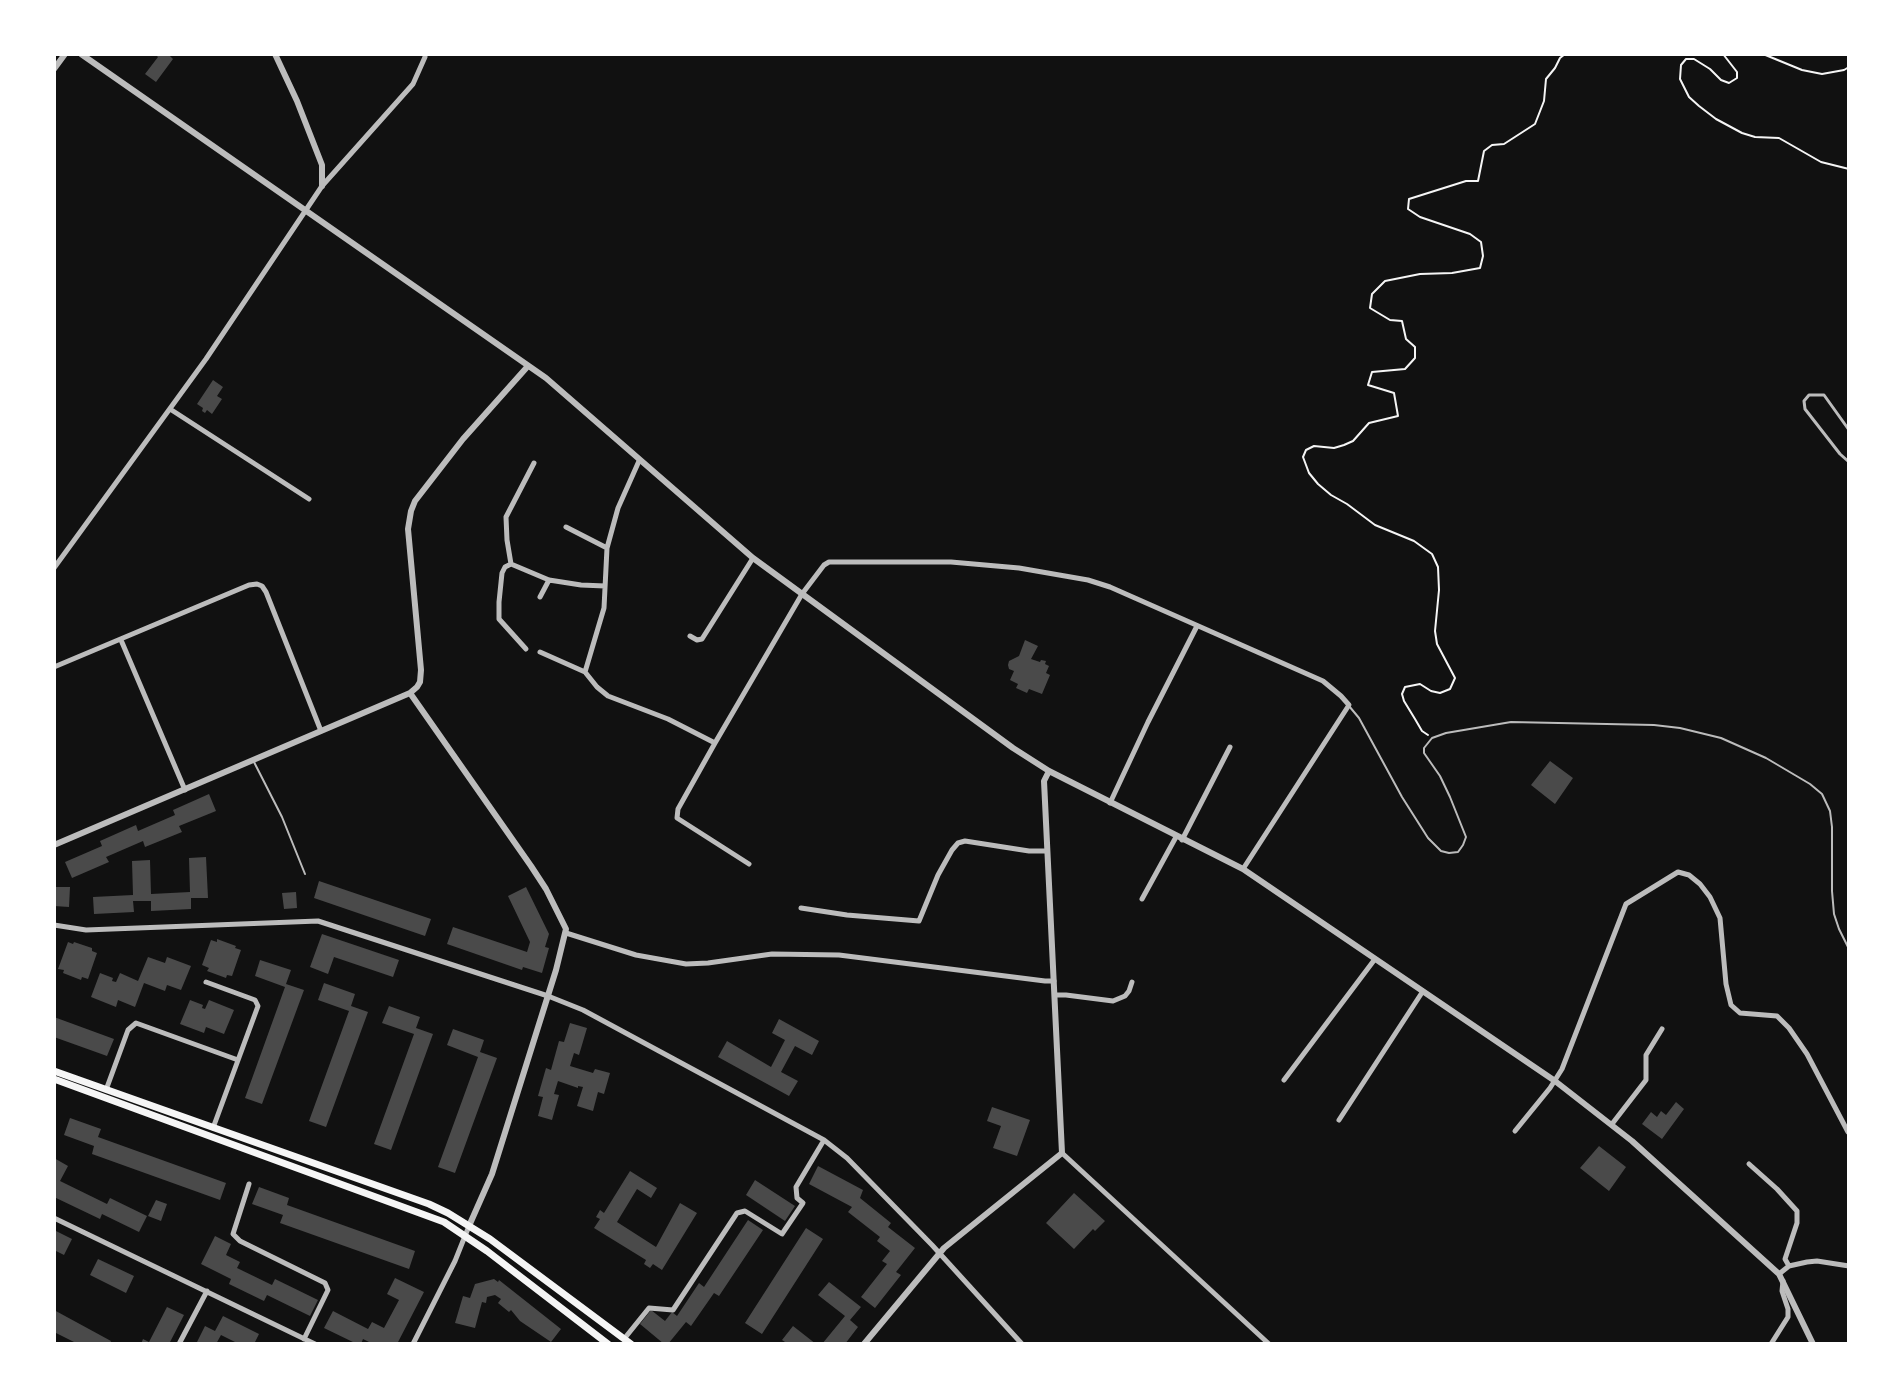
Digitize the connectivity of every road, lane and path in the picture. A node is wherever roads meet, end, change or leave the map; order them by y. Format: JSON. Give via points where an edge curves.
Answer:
{"nodes":[{"id":1,"x":65,"y":54,"type":"edge"},
{"id":2,"x":81,"y":54,"type":"edge"},
{"id":3,"x":275,"y":54,"type":"edge"},
{"id":4,"x":425,"y":54,"type":"edge"},
{"id":5,"x":1565,"y":54,"type":"edge"},
{"id":6,"x":1723,"y":54,"type":"edge"},
{"id":7,"x":1763,"y":54,"type":"edge"},
{"id":8,"x":1849,"y":67,"type":"edge"},
{"id":9,"x":54,"y":69,"type":"edge"},
{"id":10,"x":1849,"y":169,"type":"edge"},
{"id":11,"x":322,"y":186,"type":"junction"},
{"id":12,"x":306,"y":210,"type":"junction"},
{"id":13,"x":528,"y":366,"type":"junction"},
{"id":14,"x":170,"y":409,"type":"junction"},
{"id":15,"x":1849,"y":430,"type":"edge"},
{"id":16,"x":639,"y":461,"type":"junction"},
{"id":17,"x":1849,"y":462,"type":"edge"},
{"id":18,"x":534,"y":463,"type":"dead end"},
{"id":19,"x":309,"y":499,"type":"dead end"},
{"id":20,"x":566,"y":527,"type":"dead end"},
{"id":21,"x":607,"y":548,"type":"junction"},
{"id":22,"x":753,"y":558,"type":"junction"},
{"id":23,"x":511,"y":564,"type":"junction"},
{"id":24,"x":54,"y":568,"type":"edge"},
{"id":25,"x":549,"y":580,"type":"junction"},
{"id":26,"x":605,"y":586,"type":"junction"},
{"id":27,"x":802,"y":594,"type":"junction"},
{"id":28,"x":540,"y":597,"type":"dead end"},
{"id":29,"x":1197,"y":626,"type":"junction"},
{"id":30,"x":690,"y":636,"type":"dead end"},
{"id":31,"x":121,"y":640,"type":"junction"},
{"id":32,"x":526,"y":649,"type":"dead end"},
{"id":33,"x":540,"y":652,"type":"dead end"},
{"id":34,"x":54,"y":667,"type":"edge"},
{"id":35,"x":585,"y":672,"type":"junction"},
{"id":36,"x":410,"y":693,"type":"junction"},
{"id":37,"x":1349,"y":705,"type":"junction"},
{"id":38,"x":321,"y":731,"type":"junction"},
{"id":39,"x":1432,"y":738,"type":"junction"},
{"id":40,"x":715,"y":743,"type":"junction"},
{"id":41,"x":1230,"y":747,"type":"dead end"},
{"id":42,"x":253,"y":761,"type":"junction"},
{"id":43,"x":1049,"y":771,"type":"junction"},
{"id":44,"x":185,"y":790,"type":"junction"},
{"id":45,"x":1110,"y":803,"type":"junction"},
{"id":46,"x":1179,"y":838,"type":"junction"},
{"id":47,"x":54,"y":845,"type":"edge"},
{"id":48,"x":1047,"y":851,"type":"junction"},
{"id":49,"x":749,"y":864,"type":"dead end"},
{"id":50,"x":1243,"y":869,"type":"junction"},
{"id":51,"x":305,"y":874,"type":"dead end"},
{"id":52,"x":1142,"y":899,"type":"dead end"},
{"id":53,"x":801,"y":908,"type":"dead end"},
{"id":54,"x":54,"y":925,"type":"edge"},
{"id":55,"x":566,"y":933,"type":"junction"},
{"id":56,"x":1849,"y":949,"type":"edge"},
{"id":57,"x":1375,"y":959,"type":"junction"},
{"id":58,"x":1054,"y":981,"type":"junction"},
{"id":59,"x":206,"y":982,"type":"dead end"},
{"id":60,"x":1132,"y":982,"type":"dead end"},
{"id":61,"x":1423,"y":991,"type":"junction"},
{"id":62,"x":1055,"y":995,"type":"junction"},
{"id":63,"x":548,"y":996,"type":"junction"},
{"id":64,"x":1662,"y":1029,"type":"dead end"},
{"id":65,"x":238,"y":1060,"type":"junction"},
{"id":66,"x":54,"y":1071,"type":"edge"},
{"id":67,"x":54,"y":1079,"type":"edge"},
{"id":68,"x":1284,"y":1080,"type":"dead end"},
{"id":69,"x":1555,"y":1081,"type":"junction"},
{"id":70,"x":106,"y":1090,"type":"junction"},
{"id":71,"x":1339,"y":1120,"type":"dead end"},
{"id":72,"x":1612,"y":1124,"type":"junction"},
{"id":73,"x":213,"y":1128,"type":"junction"},
{"id":74,"x":1515,"y":1131,"type":"dead end"},
{"id":75,"x":1848,"y":1132,"type":"edge"},
{"id":76,"x":824,"y":1140,"type":"junction"},
{"id":77,"x":1062,"y":1153,"type":"junction"},
{"id":78,"x":1749,"y":1164,"type":"dead end"},
{"id":79,"x":249,"y":1184,"type":"dead end"},
{"id":80,"x":54,"y":1218,"type":"edge"},
{"id":81,"x":469,"y":1226,"type":"junction"},
{"id":82,"x":465,"y":1236,"type":"junction"},
{"id":83,"x":939,"y":1253,"type":"junction"},
{"id":84,"x":1789,"y":1266,"type":"junction"},
{"id":85,"x":1849,"y":1266,"type":"edge"},
{"id":86,"x":1781,"y":1277,"type":"junction"},
{"id":87,"x":207,"y":1291,"type":"junction"},
{"id":88,"x":304,"y":1339,"type":"junction"},
{"id":89,"x":627,"y":1341,"type":"edge"},
{"id":90,"x":179,"y":1344,"type":"edge"},
{"id":91,"x":315,"y":1344,"type":"edge"},
{"id":92,"x":413,"y":1344,"type":"edge"},
{"id":93,"x":608,"y":1344,"type":"edge"},
{"id":94,"x":864,"y":1344,"type":"edge"},
{"id":95,"x":1022,"y":1344,"type":"edge"},
{"id":96,"x":1269,"y":1344,"type":"edge"},
{"id":97,"x":1771,"y":1344,"type":"edge"},
{"id":98,"x":1813,"y":1344,"type":"edge"}],
"edges":[{"from":1,"to":9,"type":"street"},
{"from":2,"to":12,"type":"street"},
{"from":3,"to":11,"type":"street","via":[[322,165]]},
{"from":4,"to":11,"type":"street","via":[[413,84]]},
{"from":5,"to":39,"type":"path","via":[[1546,79],[1535,124],[1484,151],[1478,181],[1409,199],[1408,209],[1420,217],[1481,242],[1483,256],[1480,268],[1385,281],[1372,294],[1370,308],[1402,321],[1406,339],[1415,347],[1415,358],[1405,369],[1372,372],[1368,385],[1394,393],[1398,416],[1369,423],[1344,445],[1314,446],[1303,457],[1309,473],[1331,495],[1375,525],[1414,541],[1432,554],[1438,567],[1435,631],[1455,678],[1450,689],[1440,693],[1420,684],[1405,687],[1402,694],[1422,731]]},
{"from":6,"to":10,"type":"path","via":[[1737,72],[1729,83],[1694,59],[1681,65],[1680,79],[1689,97],[1742,133],[1779,138],[1821,162]]},
{"from":7,"to":8,"type":"path","via":[[1822,74]]},
{"from":11,"to":12,"type":"street"},
{"from":12,"to":13,"type":"street"},
{"from":12,"to":14,"type":"street"},
{"from":13,"to":16,"type":"street"},
{"from":13,"to":36,"type":"street","via":[[463,439],[411,511],[408,529],[421,670],[420,682]]},
{"from":14,"to":19,"type":"street"},
{"from":14,"to":24,"type":"street"},
{"from":15,"to":17,"type":"street","via":[[1824,395],[1809,395],[1804,401]]},
{"from":16,"to":21,"type":"street"},
{"from":16,"to":22,"type":"street"},
{"from":18,"to":23,"type":"street","via":[[506,517]]},
{"from":20,"to":21,"type":"street"},
{"from":21,"to":26,"type":"street"},
{"from":22,"to":27,"type":"street"},
{"from":22,"to":30,"type":"street","via":[[702,639]]},
{"from":23,"to":25,"type":"street"},
{"from":23,"to":32,"type":"street","via":[[502,573],[498,615]]},
{"from":25,"to":26,"type":"street"},
{"from":25,"to":28,"type":"street"},
{"from":26,"to":35,"type":"street","via":[[604,608]]},
{"from":27,"to":29,"type":"street","via":[[829,562],[951,562],[1088,580]]},
{"from":27,"to":40,"type":"street"},
{"from":27,"to":43,"type":"street"},
{"from":29,"to":37,"type":"street","via":[[1323,681]]},
{"from":29,"to":45,"type":"street"},
{"from":31,"to":34,"type":"street"},
{"from":31,"to":38,"type":"street","via":[[249,585],[262,586]]},
{"from":31,"to":44,"type":"street"},
{"from":33,"to":35,"type":"street"},
{"from":35,"to":40,"type":"street","via":[[608,696]]},
{"from":36,"to":38,"type":"street"},
{"from":36,"to":55,"type":"street","via":[[531,866]]},
{"from":37,"to":39,"type":"lane","via":[[1431,842],[1441,851],[1458,852],[1466,837],[1440,776],[1424,753]]},
{"from":37,"to":50,"type":"street"},
{"from":38,"to":42,"type":"street"},
{"from":39,"to":56,"type":"lane","via":[[1511,722],[1654,725],[1721,738],[1766,758],[1810,784],[1830,811],[1834,914]]},
{"from":40,"to":49,"type":"street","via":[[677,818]]},
{"from":41,"to":46,"type":"street"},
{"from":42,"to":44,"type":"street"},
{"from":42,"to":51,"type":"lane"},
{"from":43,"to":45,"type":"street"},
{"from":43,"to":48,"type":"street","via":[[1044,781]]},
{"from":44,"to":47,"type":"street"},
{"from":45,"to":46,"type":"street"},
{"from":46,"to":50,"type":"street"},
{"from":46,"to":52,"type":"street"},
{"from":48,"to":53,"type":"street","via":[[958,843],[919,921]]},
{"from":48,"to":58,"type":"street"},
{"from":50,"to":57,"type":"street"},
{"from":54,"to":63,"type":"street","via":[[86,930],[318,921]]},
{"from":55,"to":58,"type":"street","via":[[686,964],[772,954],[839,955]]},
{"from":55,"to":63,"type":"street"},
{"from":57,"to":61,"type":"street"},
{"from":57,"to":68,"type":"street"},
{"from":58,"to":62,"type":"street"},
{"from":59,"to":65,"type":"street","via":[[255,1000],[258,1006]]},
{"from":60,"to":62,"type":"street","via":[[1125,996],[1113,1001]]},
{"from":61,"to":69,"type":"street"},
{"from":61,"to":71,"type":"street"},
{"from":62,"to":77,"type":"street"},
{"from":63,"to":76,"type":"street","via":[[597,1017]]},
{"from":63,"to":81,"type":"street","via":[[492,1174]]},
{"from":64,"to":72,"type":"street","via":[[1646,1055],[1646,1080]]},
{"from":65,"to":70,"type":"street","via":[[136,1023],[128,1030]]},
{"from":65,"to":73,"type":"street"},
{"from":66,"to":70,"type":"main road"},
{"from":67,"to":82,"type":"main road","via":[[444,1222]]},
{"from":69,"to":72,"type":"street"},
{"from":69,"to":74,"type":"street"},
{"from":69,"to":75,"type":"street","via":[[1626,904],[1678,872],[1700,884],[1720,918],[1731,1005],[1740,1013],[1777,1016],[1789,1028]]},
{"from":70,"to":73,"type":"main road"},
{"from":72,"to":86,"type":"street"},
{"from":73,"to":81,"type":"main road","via":[[429,1204]]},
{"from":76,"to":83,"type":"street"},
{"from":76,"to":89,"type":"street","via":[[796,1187],[803,1203],[782,1234],[745,1211],[737,1213],[673,1310],[649,1308]]},
{"from":77,"to":83,"type":"street"},
{"from":77,"to":96,"type":"street"},
{"from":78,"to":84,"type":"street","via":[[1797,1211],[1785,1259]]},
{"from":79,"to":88,"type":"street","via":[[233,1234],[325,1283],[328,1290]]},
{"from":80,"to":87,"type":"street"},
{"from":81,"to":82,"type":"street"},
{"from":81,"to":89,"type":"main road"},
{"from":82,"to":92,"type":"street"},
{"from":82,"to":93,"type":"main road"},
{"from":83,"to":94,"type":"street"},
{"from":83,"to":95,"type":"street"},
{"from":84,"to":85,"type":"street","via":[[1817,1261]]},
{"from":84,"to":86,"type":"street"},
{"from":86,"to":97,"type":"street","via":[[1788,1317]]},
{"from":86,"to":98,"type":"street"},
{"from":87,"to":88,"type":"street"},
{"from":87,"to":90,"type":"street"},
{"from":88,"to":91,"type":"street"}]}
